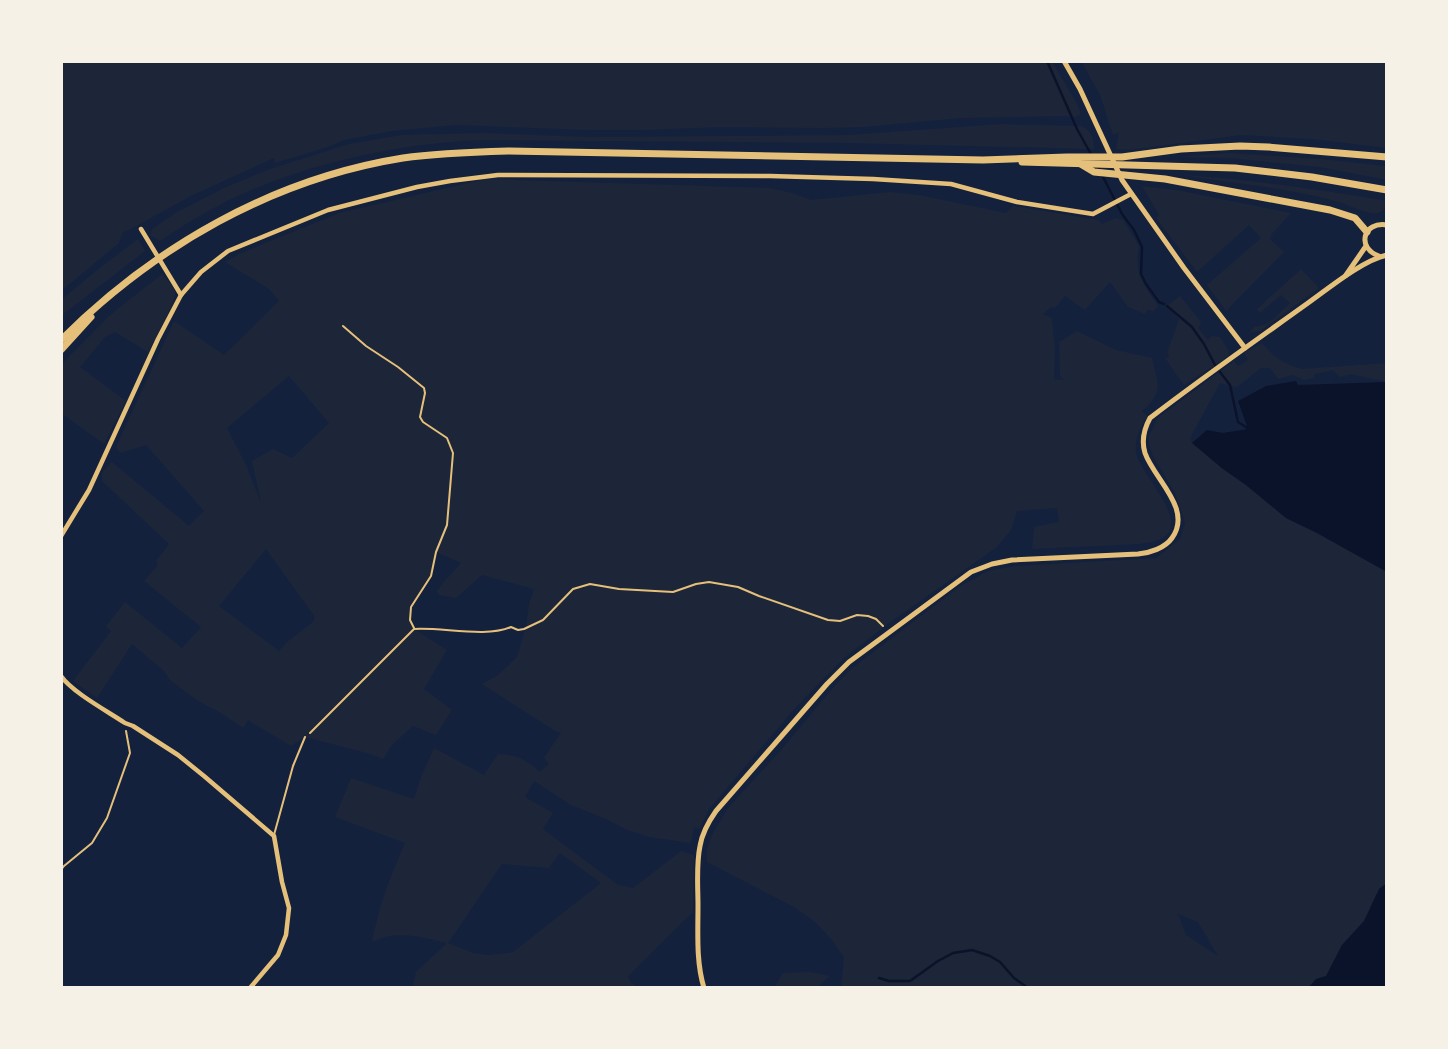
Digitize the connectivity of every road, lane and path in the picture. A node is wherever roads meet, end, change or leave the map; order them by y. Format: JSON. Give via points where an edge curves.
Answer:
{"nodes":[{"id":1,"x":1064,"y":61,"type":"edge"},
{"id":2,"x":1387,"y":157,"type":"edge"},
{"id":3,"x":983,"y":160,"type":"junction"},
{"id":4,"x":1088,"y":160,"type":"junction"},
{"id":5,"x":1131,"y":160,"type":"junction"},
{"id":6,"x":1079,"y":163,"type":"junction"},
{"id":7,"x":1387,"y":190,"type":"edge"},
{"id":8,"x":1131,"y":194,"type":"junction"},
{"id":9,"x":1385,"y":223,"type":"edge"},
{"id":10,"x":141,"y":229,"type":"dead end"},
{"id":11,"x":1367,"y":232,"type":"junction"},
{"id":12,"x":1366,"y":246,"type":"junction"},
{"id":13,"x":1387,"y":255,"type":"edge"},
{"id":14,"x":1379,"y":256,"type":"junction"},
{"id":15,"x":1344,"y":277,"type":"junction"},
{"id":16,"x":114,"y":292,"type":"junction"},
{"id":17,"x":181,"y":295,"type":"junction"},
{"id":18,"x":343,"y":326,"type":"dead end"},
{"id":19,"x":61,"y":340,"type":"edge"},
{"id":20,"x":1245,"y":348,"type":"junction"},
{"id":21,"x":61,"y":350,"type":"edge"},
{"id":22,"x":61,"y":536,"type":"edge"},
{"id":23,"x":414,"y":629,"type":"junction"},
{"id":24,"x":889,"y":632,"type":"junction"},
{"id":25,"x":61,"y":676,"type":"edge"},
{"id":26,"x":125,"y":723,"type":"junction"},
{"id":27,"x":305,"y":737,"type":"joint"},
{"id":28,"x":274,"y":836,"type":"junction"},
{"id":29,"x":61,"y":870,"type":"edge"},
{"id":30,"x":250,"y":988,"type":"edge"},
{"id":31,"x":704,"y":988,"type":"edge"}],
"edges":[{"from":1,"to":8,"type":"street"},
{"from":2,"to":5,"type":"main road","via":[[1240,146],[1181,149]]},
{"from":3,"to":4,"type":"main road","via":[[1067,156]]},
{"from":3,"to":6,"type":"main road"},
{"from":3,"to":16,"type":"main road","via":[[523,151],[404,158],[320,178],[245,208],[186,239]]},
{"from":4,"to":5,"type":"main road"},
{"from":4,"to":6,"type":"main road"},
{"from":5,"to":7,"type":"main road","via":[[1261,170]]},
{"from":6,"to":11,"type":"main road","via":[[1094,172],[1196,184],[1330,210],[1355,218]]},
{"from":8,"to":17,"type":"street","via":[[1093,214],[1017,202],[951,184],[770,176],[498,175],[417,187],[328,210],[228,251]]},
{"from":8,"to":20,"type":"street"},
{"from":9,"to":11,"type":"street"},
{"from":10,"to":17,"type":"street"},
{"from":11,"to":12,"type":"street"},
{"from":12,"to":14,"type":"street"},
{"from":12,"to":15,"type":"street"},
{"from":13,"to":14,"type":"street"},
{"from":14,"to":15,"type":"street"},
{"from":15,"to":20,"type":"street"},
{"from":16,"to":19,"type":"main road"},
{"from":16,"to":21,"type":"main road"},
{"from":17,"to":22,"type":"street","via":[[89,490]]},
{"from":18,"to":23,"type":"path","via":[[424,388],[420,417],[447,438],[453,453],[447,525],[431,576],[411,607]]},
{"from":20,"to":24,"type":"street","via":[[1150,418],[1146,426],[1147,459],[1177,510],[1177,528],[1169,542],[1138,554],[1012,560],[981,567]]},
{"from":23,"to":24,"type":"path","via":[[493,631],[511,626],[518,630],[543,620],[573,589],[590,584],[673,592],[709,582],[738,587],[828,620],[857,615],[876,619]]},
{"from":23,"to":27,"type":"path"},
{"from":24,"to":31,"type":"street","via":[[827,684],[711,818],[698,862],[699,957]]},
{"from":25,"to":26,"type":"street"},
{"from":26,"to":28,"type":"street","via":[[195,769]]},
{"from":26,"to":29,"type":"path","via":[[130,753],[107,818],[92,843]]},
{"from":27,"to":28,"type":"lane"},
{"from":28,"to":30,"type":"street","via":[[289,908],[286,935],[278,955]]}]}
